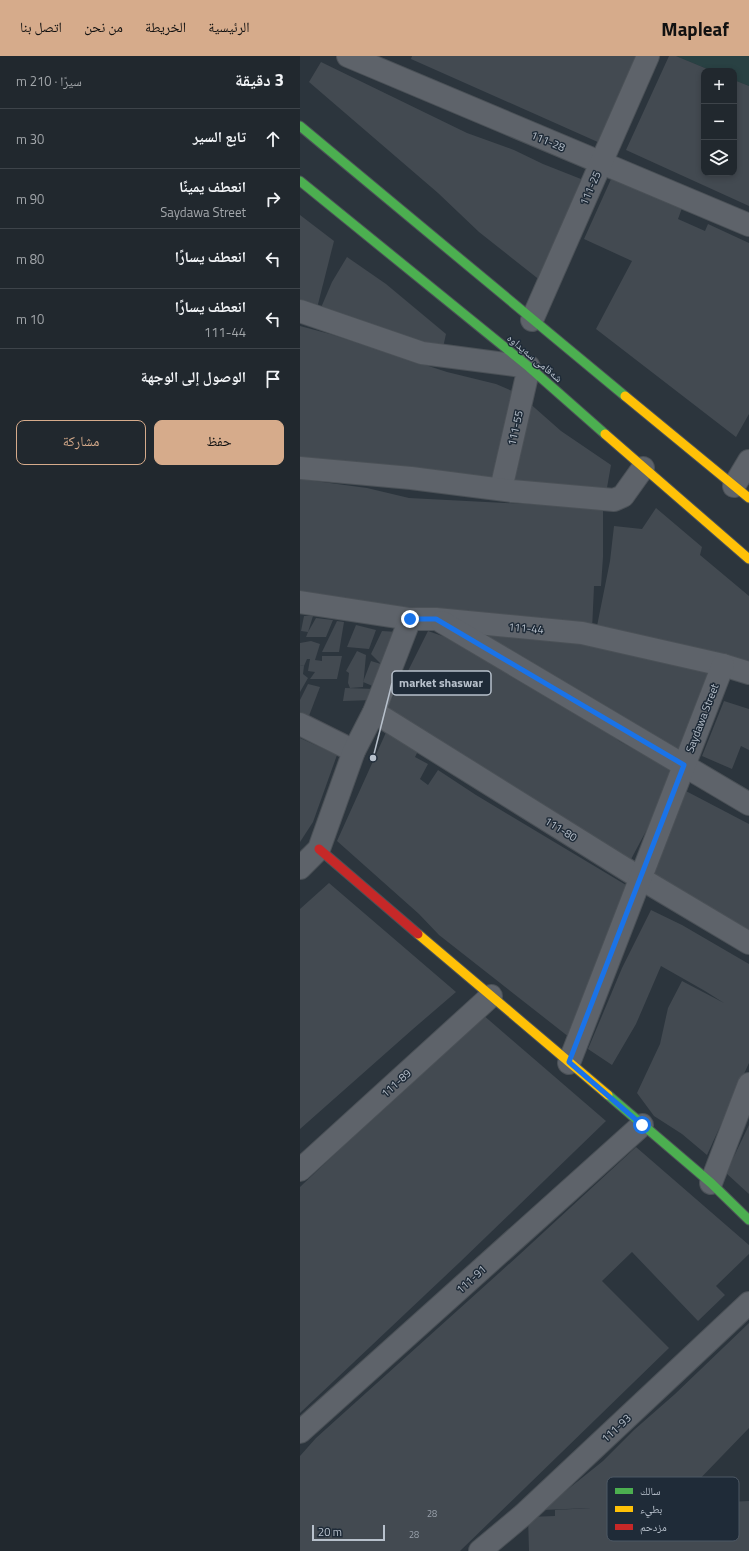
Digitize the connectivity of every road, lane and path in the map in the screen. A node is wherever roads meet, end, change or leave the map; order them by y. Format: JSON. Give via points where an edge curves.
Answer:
{"nodes":[{"id":1,"x":348,"y":56,"type":"edge"},
{"id":2,"x":648,"y":56,"type":"edge"},
{"id":3,"x":300,"y":126,"type":"edge"},
{"id":4,"x":601,"y":163,"type":"junction"},
{"id":5,"x":300,"y":181,"type":"edge"},
{"id":6,"x":749,"y":225,"type":"edge"},
{"id":7,"x":300,"y":311,"type":"edge"},
{"id":8,"x":532,"y":320,"type":"junction"},
{"id":9,"x":529,"y":367,"type":"junction"},
{"id":10,"x":749,"y":461,"type":"edge"},
{"id":11,"x":300,"y":468,"type":"edge"},
{"id":12,"x":643,"y":468,"type":"junction"},
{"id":13,"x":501,"y":489,"type":"junction"},
{"id":14,"x":742,"y":492,"type":"edge"},
{"id":15,"x":749,"y":559,"type":"edge"},
{"id":16,"x":300,"y":602,"type":"edge"},
{"id":17,"x":410,"y":619,"type":"junction"},
{"id":18,"x":436,"y":619,"type":"junction"},
{"id":19,"x":723,"y":665,"type":"junction"},
{"id":20,"x":749,"y":673,"type":"edge"},
{"id":21,"x":374,"y":712,"type":"junction"},
{"id":22,"x":300,"y":724,"type":"edge"},
{"id":23,"x":354,"y":751,"type":"junction"},
{"id":24,"x":684,"y":765,"type":"junction"},
{"id":25,"x":749,"y":804,"type":"edge"},
{"id":26,"x":319,"y":849,"type":"junction"},
{"id":27,"x":300,"y":868,"type":"edge"},
{"id":28,"x":640,"y":878,"type":"junction"},
{"id":29,"x":749,"y":943,"type":"edge"},
{"id":30,"x":491,"y":996,"type":"junction"},
{"id":31,"x":569,"y":1062,"type":"junction"},
{"id":32,"x":749,"y":1084,"type":"edge"},
{"id":33,"x":642,"y":1125,"type":"junction"},
{"id":34,"x":300,"y":1170,"type":"edge"},
{"id":35,"x":710,"y":1183,"type":"junction"},
{"id":36,"x":749,"y":1220,"type":"edge"},
{"id":37,"x":749,"y":1303,"type":"edge"},
{"id":38,"x":300,"y":1432,"type":"edge"},
{"id":39,"x":480,"y":1551,"type":"edge"}],
"edges":[{"from":1,"to":4,"type":"street","name":"111-28"},
{"from":2,"to":4,"type":"street","name":"111-25"},
{"from":3,"to":8,"type":"street"},
{"from":4,"to":6,"type":"street","name":"111-28"},
{"from":4,"to":8,"type":"street","name":"111-25"},
{"from":5,"to":9,"type":"street","name":"شەقامی سەیداوە"},
{"from":7,"to":9,"type":"street","via":[[422,353]]},
{"from":8,"to":14,"type":"street"},
{"from":9,"to":12,"type":"street","name":"شەقامی سەیداوە"},
{"from":9,"to":13,"type":"street","name":"111-55"},
{"from":10,"to":14,"type":"street"},
{"from":11,"to":13,"type":"street"},
{"from":12,"to":13,"type":"street","via":[[623,496],[614,500]]},
{"from":12,"to":15,"type":"street","name":"شەقامی سەیداوە"},
{"from":16,"to":17,"type":"street","name":"111-44"},
{"from":17,"to":18,"type":"street","name":"111-44"},
{"from":17,"to":21,"type":"street"},
{"from":18,"to":19,"type":"street","name":"111-44","via":[[582,633]]},
{"from":18,"to":24,"type":"street"},
{"from":19,"to":20,"type":"street","name":"111-44"},
{"from":19,"to":24,"type":"street","name":"Saydawa Street"},
{"from":21,"to":23,"type":"street"},
{"from":21,"to":28,"type":"street","name":"111-80"},
{"from":22,"to":23,"type":"street"},
{"from":23,"to":26,"type":"street"},
{"from":24,"to":25,"type":"street"},
{"from":24,"to":28,"type":"street","name":"Saydawa Street"},
{"from":26,"to":27,"type":"street"},
{"from":26,"to":30,"type":"street"},
{"from":28,"to":29,"type":"street","name":"111-80"},
{"from":28,"to":31,"type":"street","name":"Saydawa Street"},
{"from":30,"to":31,"type":"street"},
{"from":30,"to":34,"type":"street","name":"111-89"},
{"from":31,"to":33,"type":"street"},
{"from":32,"to":35,"type":"street"},
{"from":33,"to":35,"type":"street"},
{"from":33,"to":38,"type":"street","name":"111-91"},
{"from":35,"to":36,"type":"street"},
{"from":37,"to":39,"type":"street","name":"111-93","via":[[523,1515]]}]}
